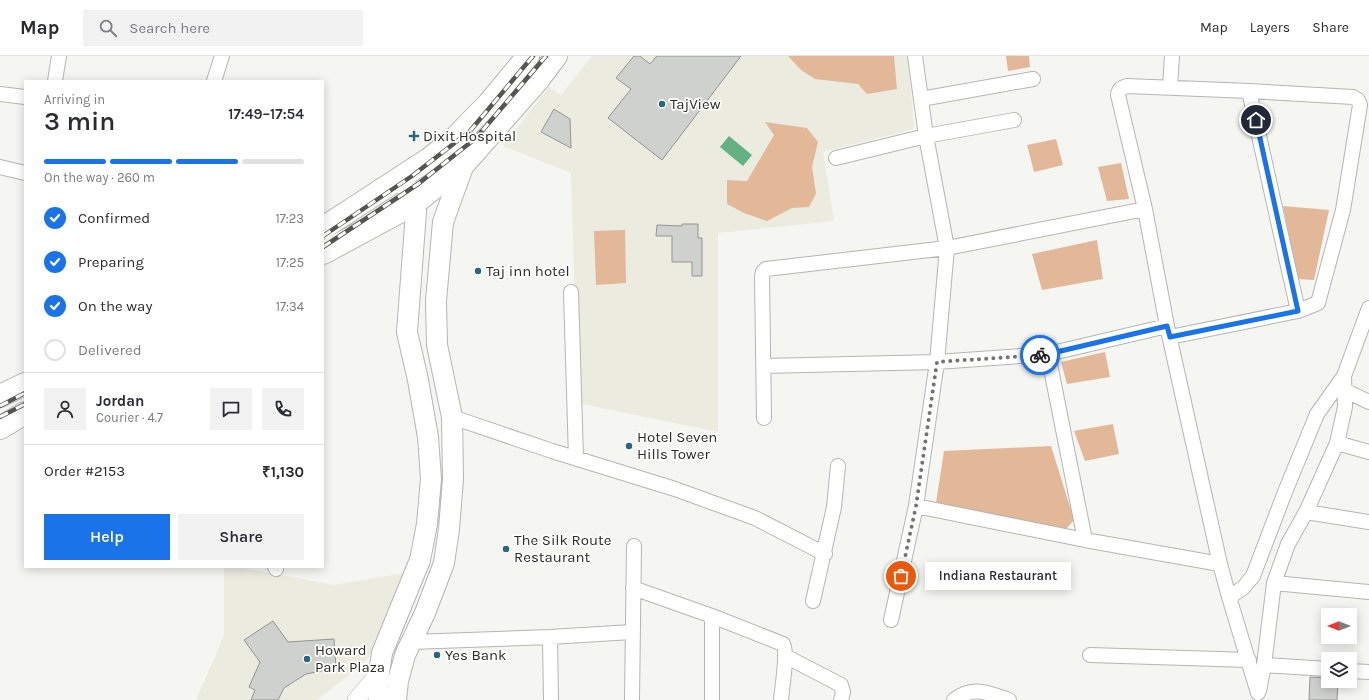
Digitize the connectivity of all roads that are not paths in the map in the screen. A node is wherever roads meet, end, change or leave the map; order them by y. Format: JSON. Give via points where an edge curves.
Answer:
{"nodes":[{"id":1,"x":60,"y":56,"type":"edge"},
{"id":2,"x":222,"y":56,"type":"edge"},
{"id":3,"x":528,"y":56,"type":"edge"},
{"id":4,"x":556,"y":56,"type":"edge"},
{"id":5,"x":915,"y":56,"type":"edge"},
{"id":6,"x":1172,"y":56,"type":"edge"},
{"id":7,"x":1033,"y":79,"type":"dead end"},
{"id":8,"x":55,"y":80,"type":"edge"},
{"id":9,"x":214,"y":80,"type":"edge"},
{"id":10,"x":1170,"y":88,"type":"junction"},
{"id":11,"x":1249,"y":91,"type":"junction"},
{"id":12,"x":0,"y":94,"type":"edge"},
{"id":13,"x":24,"y":97,"type":"edge"},
{"id":14,"x":921,"y":99,"type":"junction"},
{"id":15,"x":1014,"y":120,"type":"dead end"},
{"id":16,"x":926,"y":136,"type":"junction"},
{"id":17,"x":453,"y":140,"type":"junction"},
{"id":18,"x":836,"y":158,"type":"dead end"},
{"id":19,"x":464,"y":164,"type":"junction"},
{"id":20,"x":0,"y":167,"type":"edge"},
{"id":21,"x":24,"y":173,"type":"edge"},
{"id":22,"x":402,"y":176,"type":"junction"},
{"id":23,"x":414,"y":204,"type":"junction"},
{"id":24,"x":1145,"y":209,"type":"junction"},
{"id":25,"x":324,"y":227,"type":"edge"},
{"id":26,"x":947,"y":248,"type":"junction"},
{"id":27,"x":324,"y":253,"type":"edge"},
{"id":28,"x":571,"y":292,"type":"dead end"},
{"id":29,"x":1369,"y":308,"type":"edge"},
{"id":30,"x":1298,"y":311,"type":"junction"},
{"id":31,"x":1168,"y":331,"type":"junction"},
{"id":32,"x":1048,"y":354,"type":"junction"},
{"id":33,"x":937,"y":362,"type":"junction"},
{"id":34,"x":763,"y":366,"type":"junction"},
{"id":35,"x":1344,"y":376,"type":"junction"},
{"id":36,"x":24,"y":384,"type":"edge"},
{"id":37,"x":1344,"y":390,"type":"junction"},
{"id":38,"x":0,"y":396,"type":"edge"},
{"id":39,"x":1369,"y":402,"type":"edge"},
{"id":40,"x":24,"y":414,"type":"edge"},
{"id":41,"x":452,"y":417,"type":"junction"},
{"id":42,"x":764,"y":418,"type":"dead end"},
{"id":43,"x":0,"y":428,"type":"edge"},
{"id":44,"x":1337,"y":443,"type":"junction"},
{"id":45,"x":1369,"y":452,"type":"edge"},
{"id":46,"x":576,"y":458,"type":"junction"},
{"id":47,"x":838,"y":466,"type":"dead end"},
{"id":48,"x":916,"y":506,"type":"junction"},
{"id":49,"x":1306,"y":512,"type":"junction"},
{"id":50,"x":1369,"y":522,"type":"edge"},
{"id":51,"x":1086,"y":540,"type":"junction"},
{"id":52,"x":634,"y":546,"type":"dead end"},
{"id":53,"x":824,"y":554,"type":"junction"},
{"id":54,"x":1220,"y":564,"type":"junction"},
{"id":55,"x":1274,"y":583,"type":"junction"},
{"id":56,"x":634,"y":588,"type":"junction"},
{"id":57,"x":1369,"y":592,"type":"edge"},
{"id":58,"x":1229,"y":597,"type":"junction"},
{"id":59,"x":814,"y":600,"type":"dead end"},
{"id":60,"x":712,"y":616,"type":"junction"},
{"id":61,"x":891,"y":620,"type":"dead end"},
{"id":62,"x":632,"y":632,"type":"junction"},
{"id":63,"x":550,"y":637,"type":"junction"},
{"id":64,"x":411,"y":642,"type":"junction"},
{"id":65,"x":1090,"y":655,"type":"dead end"},
{"id":66,"x":785,"y":656,"type":"junction"},
{"id":67,"x":1249,"y":660,"type":"junction"},
{"id":68,"x":1264,"y":665,"type":"junction"},
{"id":69,"x":1321,"y":669,"type":"edge"},
{"id":70,"x":1357,"y":671,"type":"edge"},
{"id":71,"x":1369,"y":672,"type":"edge"},
{"id":72,"x":379,"y":673,"type":"junction"},
{"id":73,"x":1258,"y":697,"type":"edge"},
{"id":74,"x":356,"y":700,"type":"edge"},
{"id":75,"x":379,"y":700,"type":"edge"},
{"id":76,"x":396,"y":700,"type":"edge"},
{"id":77,"x":551,"y":700,"type":"edge"},
{"id":78,"x":632,"y":700,"type":"edge"},
{"id":79,"x":712,"y":700,"type":"edge"},
{"id":80,"x":781,"y":700,"type":"edge"},
{"id":81,"x":841,"y":700,"type":"edge"},
{"id":82,"x":954,"y":700,"type":"edge"},
{"id":83,"x":1009,"y":700,"type":"edge"}],
"edges":[{"from":1,"to":8,"type":"street"},
{"from":2,"to":9,"type":"street"},
{"from":3,"to":17,"type":"main road","via":[[489,103]]},
{"from":4,"to":19,"type":"main road"},
{"from":5,"to":14,"type":"street"},
{"from":6,"to":10,"type":"street"},
{"from":7,"to":14,"type":"street"},
{"from":10,"to":11,"type":"street"},
{"from":10,"to":24,"type":"street","via":[[1127,86],[1118,90]]},
{"from":11,"to":30,"type":"street"},
{"from":11,"to":30,"type":"street","via":[[1353,97],[1360,105],[1343,210],[1320,301]]},
{"from":12,"to":13,"type":"street"},
{"from":14,"to":16,"type":"street"},
{"from":15,"to":16,"type":"street"},
{"from":16,"to":18,"type":"street"},
{"from":16,"to":26,"type":"street"},
{"from":17,"to":19,"type":"main road"},
{"from":17,"to":22,"type":"main road"},
{"from":19,"to":23,"type":"main road"},
{"from":19,"to":41,"type":"main road","via":[[443,222],[436,301],[437,345]]},
{"from":20,"to":21,"type":"street"},
{"from":22,"to":23,"type":"main road"},
{"from":22,"to":25,"type":"main road"},
{"from":23,"to":27,"type":"main road"},
{"from":23,"to":72,"type":"main road","via":[[416,212],[407,332],[428,437],[431,479],[427,524],[420,560],[382,653]]},
{"from":24,"to":26,"type":"street"},
{"from":24,"to":31,"type":"street"},
{"from":26,"to":33,"type":"street"},
{"from":26,"to":34,"type":"street","via":[[766,269],[762,276]]},
{"from":28,"to":46,"type":"street"},
{"from":29,"to":35,"type":"street"},
{"from":30,"to":31,"type":"street"},
{"from":31,"to":32,"type":"street"},
{"from":31,"to":54,"type":"street"},
{"from":32,"to":33,"type":"street"},
{"from":32,"to":51,"type":"street"},
{"from":33,"to":34,"type":"street"},
{"from":33,"to":48,"type":"street"},
{"from":34,"to":42,"type":"street"},
{"from":35,"to":37,"type":"street"},
{"from":35,"to":58,"type":"street","via":[[1318,414],[1253,576],[1243,588]]},
{"from":36,"to":38,"type":"main road"},
{"from":37,"to":39,"type":"street"},
{"from":37,"to":44,"type":"street","via":[[1345,407]]},
{"from":40,"to":43,"type":"main road"},
{"from":41,"to":46,"type":"street"},
{"from":41,"to":64,"type":"main road","via":[[453,479],[444,563]]},
{"from":44,"to":45,"type":"street"},
{"from":44,"to":49,"type":"street"},
{"from":46,"to":53,"type":"street","via":[[675,489],[755,518]]},
{"from":47,"to":53,"type":"street","via":[[834,507]]},
{"from":48,"to":51,"type":"street"},
{"from":48,"to":61,"type":"street"},
{"from":49,"to":50,"type":"street"},
{"from":49,"to":55,"type":"street","via":[[1288,544]]},
{"from":51,"to":54,"type":"street"},
{"from":52,"to":56,"type":"street"},
{"from":53,"to":59,"type":"street"},
{"from":54,"to":58,"type":"street"},
{"from":55,"to":57,"type":"street"},
{"from":55,"to":68,"type":"street"},
{"from":56,"to":60,"type":"street"},
{"from":56,"to":62,"type":"street"},
{"from":58,"to":67,"type":"street"},
{"from":60,"to":66,"type":"street","via":[[781,642],[785,647]]},
{"from":60,"to":79,"type":"street"},
{"from":62,"to":63,"type":"street"},
{"from":62,"to":78,"type":"street"},
{"from":63,"to":64,"type":"street"},
{"from":63,"to":77,"type":"street"},
{"from":64,"to":76,"type":"main road","via":[[398,681]]},
{"from":65,"to":67,"type":"street"},
{"from":66,"to":80,"type":"street"},
{"from":66,"to":81,"type":"street","via":[[841,685]]},
{"from":67,"to":73,"type":"street"},
{"from":68,"to":69,"type":"street"},
{"from":68,"to":73,"type":"street"},
{"from":70,"to":71,"type":"street"},
{"from":72,"to":74,"type":"street"},
{"from":72,"to":75,"type":"main road"},
{"from":82,"to":83,"type":"street","via":[[970,691],[981,691]]}]}
